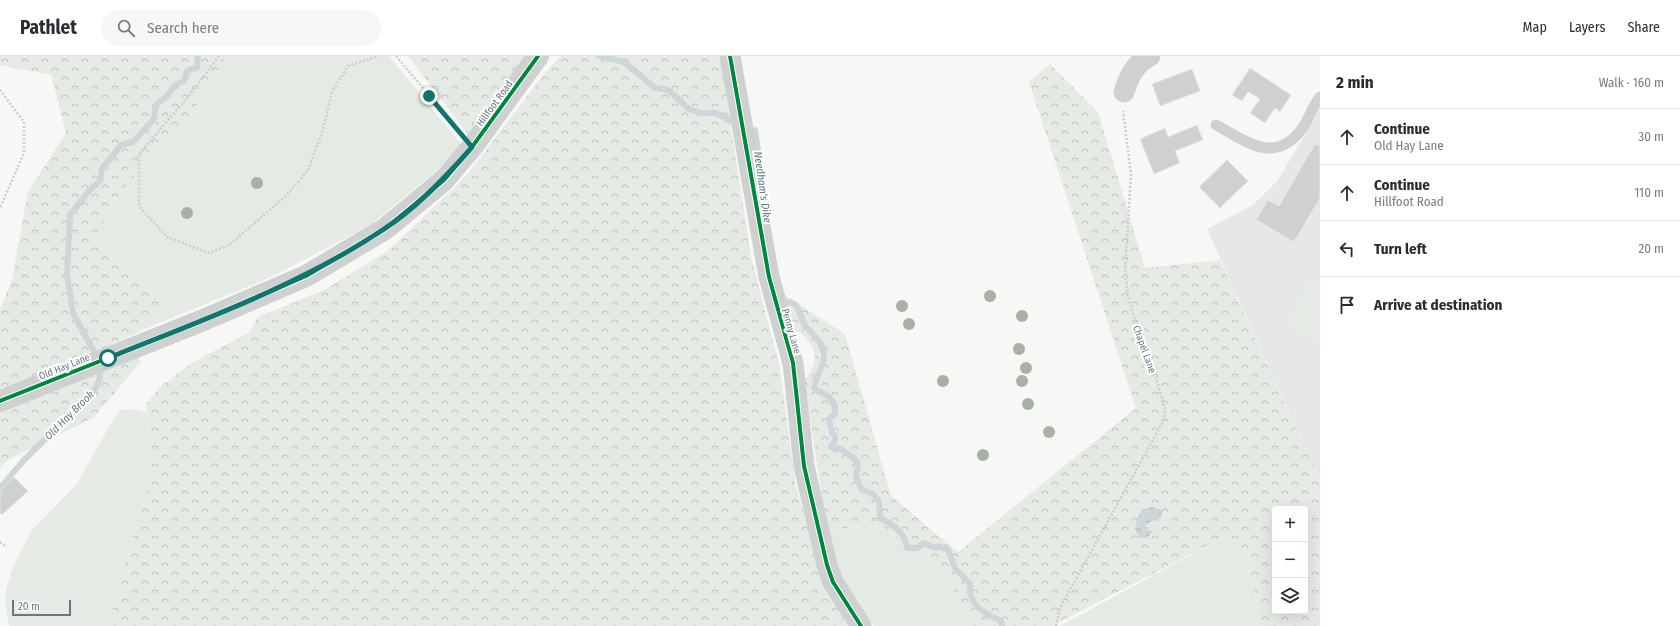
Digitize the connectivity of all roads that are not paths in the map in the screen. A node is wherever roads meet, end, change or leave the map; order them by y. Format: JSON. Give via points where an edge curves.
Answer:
{"nodes":[{"id":1,"x":538,"y":56,"type":"edge"},
{"id":2,"x":730,"y":56,"type":"edge"},
{"id":3,"x":1150,"y":56,"type":"edge"},
{"id":4,"x":1124,"y":92,"type":"road end"},
{"id":5,"x":1320,"y":97,"type":"edge"},
{"id":6,"x":1216,"y":125,"type":"dead end"},
{"id":7,"x":201,"y":321,"type":"joint"},
{"id":8,"x":0,"y":401,"type":"edge"},
{"id":9,"x":861,"y":626,"type":"edge"}],
"edges":[{"from":1,"to":7,"type":"street","name":"Hillfoot Road","via":[[472,147],[444,180],[385,229],[306,276]]},
{"from":2,"to":9,"type":"street","name":"Penny Lane","via":[[769,277],[793,363],[804,466],[809,489],[833,582]]},
{"from":3,"to":4,"type":"street","via":[[1133,70]]},
{"from":5,"to":6,"type":"lane","via":[[1302,129],[1280,146],[1256,147]]},
{"from":7,"to":8,"type":"street","name":"Old Hay Lane"}]}
